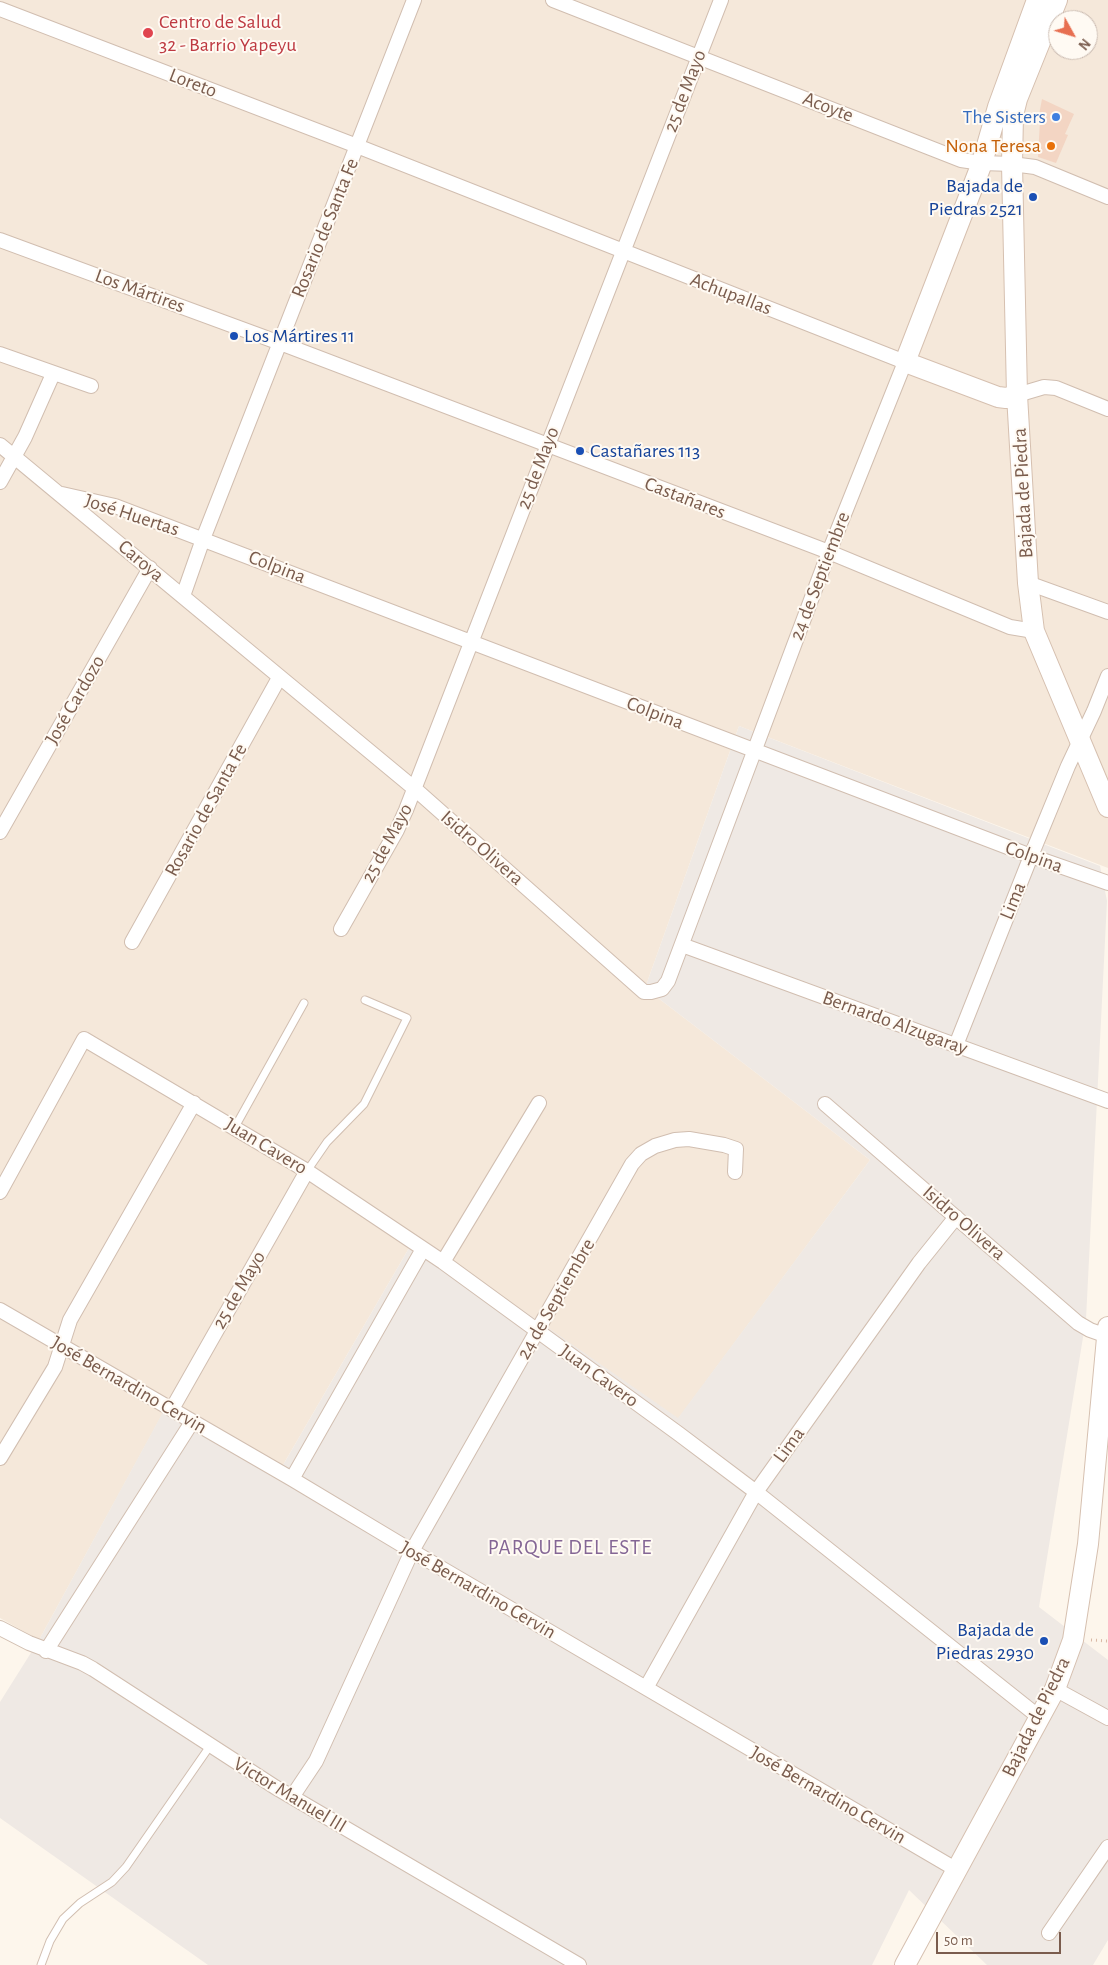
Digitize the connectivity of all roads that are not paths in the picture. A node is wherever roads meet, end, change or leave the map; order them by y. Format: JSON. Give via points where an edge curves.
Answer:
{"nodes":[{"id":1,"x":414,"y":0,"type":"edge"},
{"id":2,"x":552,"y":0,"type":"edge"},
{"id":3,"x":721,"y":0,"type":"edge"},
{"id":4,"x":1037,"y":0,"type":"edge"},
{"id":5,"x":1057,"y":0,"type":"edge"},
{"id":6,"x":0,"y":9,"type":"edge"},
{"id":7,"x":699,"y":56,"type":"junction"},
{"id":8,"x":357,"y":146,"type":"junction"},
{"id":9,"x":982,"y":163,"type":"junction"},
{"id":10,"x":1012,"y":164,"type":"junction"},
{"id":11,"x":1108,"y":197,"type":"edge"},
{"id":12,"x":0,"y":240,"type":"edge"},
{"id":13,"x":624,"y":252,"type":"junction"},
{"id":14,"x":280,"y":343,"type":"junction"},
{"id":15,"x":0,"y":354,"type":"edge"},
{"id":16,"x":905,"y":362,"type":"junction"},
{"id":17,"x":53,"y":374,"type":"junction"},
{"id":18,"x":91,"y":386,"type":"dead end"},
{"id":19,"x":1017,"y":395,"type":"junction"},
{"id":20,"x":1108,"y":409,"type":"edge"},
{"id":21,"x":0,"y":445,"type":"edge"},
{"id":22,"x":547,"y":445,"type":"junction"},
{"id":23,"x":14,"y":457,"type":"junction"},
{"id":24,"x":0,"y":482,"type":"edge"},
{"id":25,"x":60,"y":494,"type":"junction"},
{"id":26,"x":204,"y":539,"type":"junction"},
{"id":27,"x":828,"y":552,"type":"junction"},
{"id":28,"x":150,"y":568,"type":"junction"},
{"id":29,"x":1028,"y":583,"type":"junction"},
{"id":30,"x":183,"y":596,"type":"junction"},
{"id":31,"x":1108,"y":612,"type":"edge"},
{"id":32,"x":1034,"y":631,"type":"junction"},
{"id":33,"x":470,"y":642,"type":"junction"},
{"id":34,"x":1108,"y":676,"type":"edge"},
{"id":35,"x":279,"y":678,"type":"junction"},
{"id":36,"x":1080,"y":739,"type":"junction"},
{"id":37,"x":753,"y":751,"type":"junction"},
{"id":38,"x":414,"y":789,"type":"junction"},
{"id":39,"x":1108,"y":806,"type":"edge"},
{"id":40,"x":0,"y":832,"type":"edge"},
{"id":41,"x":1031,"y":856,"type":"junction"},
{"id":42,"x":1108,"y":883,"type":"edge"},
{"id":43,"x":341,"y":929,"type":"dead end"},
{"id":44,"x":132,"y":942,"type":"dead end"},
{"id":45,"x":682,"y":945,"type":"junction"},
{"id":46,"x":662,"y":989,"type":"joint"},
{"id":47,"x":365,"y":1000,"type":"dead end"},
{"id":48,"x":304,"y":1003,"type":"dead end"},
{"id":49,"x":956,"y":1045,"type":"junction"},
{"id":50,"x":1108,"y":1101,"type":"edge"},
{"id":51,"x":194,"y":1103,"type":"junction"},
{"id":52,"x":539,"y":1104,"type":"dead end"},
{"id":53,"x":825,"y":1104,"type":"dead end"},
{"id":54,"x":235,"y":1128,"type":"junction"},
{"id":55,"x":307,"y":1171,"type":"junction"},
{"id":56,"x":735,"y":1172,"type":"dead end"},
{"id":57,"x":0,"y":1192,"type":"edge"},
{"id":58,"x":956,"y":1216,"type":"junction"},
{"id":59,"x":423,"y":1249,"type":"junction"},
{"id":60,"x":443,"y":1262,"type":"junction"},
{"id":61,"x":0,"y":1310,"type":"edge"},
{"id":62,"x":538,"y":1331,"type":"junction"},
{"id":63,"x":1108,"y":1331,"type":"edge"},
{"id":64,"x":63,"y":1345,"type":"junction"},
{"id":65,"x":172,"y":1409,"type":"junction"},
{"id":66,"x":192,"y":1422,"type":"junction"},
{"id":67,"x":0,"y":1458,"type":"edge"},
{"id":68,"x":292,"y":1479,"type":"junction"},
{"id":69,"x":756,"y":1492,"type":"junction"},
{"id":70,"x":412,"y":1551,"type":"junction"},
{"id":71,"x":0,"y":1628,"type":"edge"},
{"id":72,"x":46,"y":1651,"type":"junction"},
{"id":73,"x":646,"y":1688,"type":"junction"},
{"id":74,"x":1055,"y":1689,"type":"junction"},
{"id":75,"x":1039,"y":1717,"type":"junction"},
{"id":76,"x":1108,"y":1718,"type":"edge"},
{"id":77,"x":210,"y":1746,"type":"junction"},
{"id":78,"x":292,"y":1798,"type":"junction"},
{"id":79,"x":1108,"y":1847,"type":"edge"},
{"id":80,"x":957,"y":1870,"type":"junction"},
{"id":81,"x":1049,"y":1933,"type":"dead end"},
{"id":82,"x":41,"y":1965,"type":"edge"},
{"id":83,"x":579,"y":1965,"type":"edge"},
{"id":84,"x":905,"y":1965,"type":"edge"}],
"edges":[{"from":1,"to":8,"type":"street","name":"Rosario de Santa Fe"},
{"from":2,"to":7,"type":"street","name":"Acoyte"},
{"from":3,"to":7,"type":"street","name":"25 de Mayo"},
{"from":4,"to":9,"type":"main road","name":"24 de Septiembre","via":[[998,107]]},
{"from":5,"to":10,"type":"main road","name":"Bajada de Piedra","via":[[1017,98],[1013,116]]},
{"from":6,"to":8,"type":"street","name":"Loreto"},
{"from":7,"to":9,"type":"street","name":"Acoyte","via":[[961,160]]},
{"from":7,"to":13,"type":"street","name":"25 de Mayo"},
{"from":8,"to":13,"type":"street","name":"Achupallas"},
{"from":8,"to":14,"type":"street","name":"Rosario de Santa Fe"},
{"from":9,"to":10,"type":"street","name":"Acoyte"},
{"from":9,"to":16,"type":"main road","name":"24 de Septiembre"},
{"from":10,"to":11,"type":"street","name":"Acoyte","via":[[1035,167]]},
{"from":10,"to":19,"type":"main road","name":"Bajada de Piedra"},
{"from":12,"to":14,"type":"street","name":"Los Mártires"},
{"from":13,"to":16,"type":"street","name":"Achupallas"},
{"from":13,"to":22,"type":"street","name":"25 de Mayo"},
{"from":14,"to":22,"type":"street","name":"Castañares"},
{"from":14,"to":26,"type":"street","name":"Rosario de Santa Fe"},
{"from":15,"to":17,"type":"street"},
{"from":16,"to":19,"type":"main road","name":"Achupallas","via":[[998,397]]},
{"from":16,"to":27,"type":"street","name":"24 de Septiembre"},
{"from":17,"to":18,"type":"street"},
{"from":17,"to":23,"type":"street"},
{"from":19,"to":20,"type":"street","name":"Achupallas","via":[[1044,387],[1056,388]]},
{"from":19,"to":29,"type":"main road","name":"Bajada de Piedra"},
{"from":21,"to":23,"type":"street","name":"Caroya"},
{"from":22,"to":27,"type":"street","name":"Castañares"},
{"from":22,"to":33,"type":"street","name":"25 de Mayo"},
{"from":23,"to":24,"type":"street"},
{"from":23,"to":25,"type":"street","name":"Caroya"},
{"from":25,"to":26,"type":"street","name":"José Huertas","via":[[115,506]]},
{"from":25,"to":28,"type":"street","name":"Caroya"},
{"from":26,"to":30,"type":"street","name":"Rosario de Santa Fe"},
{"from":26,"to":33,"type":"street","name":"Colpina"},
{"from":27,"to":32,"type":"street","name":"Castañares","via":[[1010,627]]},
{"from":27,"to":37,"type":"street","name":"24 de Septiembre"},
{"from":28,"to":30,"type":"street","name":"Caroya"},
{"from":28,"to":40,"type":"street","name":"José Cardozo"},
{"from":29,"to":31,"type":"street"},
{"from":29,"to":32,"type":"main road","name":"Bajada de Piedra"},
{"from":30,"to":35,"type":"street","name":"Caroya"},
{"from":32,"to":36,"type":"main road","name":"Bajada de Piedra"},
{"from":33,"to":37,"type":"street","name":"Colpina"},
{"from":33,"to":38,"type":"street","name":"25 de Mayo"},
{"from":34,"to":36,"type":"street","name":"Lima"},
{"from":35,"to":38,"type":"street","name":"Isidro Olivera"},
{"from":35,"to":44,"type":"street","name":"Rosario de Santa Fe"},
{"from":36,"to":39,"type":"main road","name":"Bajada de Piedra"},
{"from":36,"to":41,"type":"street","name":"Lima"},
{"from":37,"to":41,"type":"street","name":"Colpina"},
{"from":37,"to":45,"type":"street","name":"24 de Septiembre"},
{"from":38,"to":43,"type":"street","name":"25 de Mayo","via":[[397,830]]},
{"from":38,"to":46,"type":"street","name":"Isidro Olivera","via":[[644,992]]},
{"from":41,"to":42,"type":"street","name":"Colpina"},
{"from":41,"to":49,"type":"street","name":"Lima"},
{"from":45,"to":46,"type":"street","name":"24 de Septiembre"},
{"from":45,"to":49,"type":"street","name":"Bernardo Alzugaray"},
{"from":47,"to":55,"type":"lane","via":[[407,1018],[364,1104],[327,1142]]},
{"from":48,"to":54,"type":"lane"},
{"from":49,"to":50,"type":"street","name":"Bernardo Alzugaray"},
{"from":51,"to":54,"type":"street","name":"Juan Cavero"},
{"from":51,"to":57,"type":"street","name":"Juan Cavero","via":[[84,1039]]},
{"from":51,"to":64,"type":"street","via":[[70,1320]]},
{"from":52,"to":60,"type":"street"},
{"from":53,"to":58,"type":"street","name":"Isidro Olivera"},
{"from":54,"to":55,"type":"street","name":"Juan Cavero"},
{"from":55,"to":59,"type":"street","name":"Juan Cavero"},
{"from":55,"to":65,"type":"street","name":"25 de Mayo"},
{"from":56,"to":62,"type":"street","name":"24 de Septiembre","via":[[736,1149],[689,1138],[655,1146],[641,1154],[632,1164]]},
{"from":58,"to":63,"type":"street","name":"Isidro Olivera","via":[[1078,1323],[1090,1330]]},
{"from":58,"to":69,"type":"street","name":"Lima"},
{"from":59,"to":60,"type":"street","name":"Juan Cavero"},
{"from":59,"to":68,"type":"street"},
{"from":60,"to":62,"type":"street","name":"Juan Cavero"},
{"from":61,"to":64,"type":"street","name":"José Bernardino Cervin"},
{"from":62,"to":69,"type":"street","name":"Juan Cavero"},
{"from":62,"to":70,"type":"street","name":"24 de Septiembre"},
{"from":63,"to":74,"type":"main road","name":"Bajada de Piedra","via":[[1080,1599],[1073,1640]]},
{"from":64,"to":65,"type":"street","name":"José Bernardino Cervin"},
{"from":64,"to":67,"type":"street","via":[[55,1367]]},
{"from":65,"to":66,"type":"street","name":"José Bernardino Cervin"},
{"from":66,"to":68,"type":"street","name":"José Bernardino Cervin"},
{"from":66,"to":72,"type":"street"},
{"from":68,"to":70,"type":"street","name":"José Bernardino Cervin"},
{"from":69,"to":73,"type":"street","name":"Lima"},
{"from":69,"to":75,"type":"street","name":"Juan Cavero"},
{"from":70,"to":73,"type":"street","name":"José Bernardino Cervin"},
{"from":70,"to":78,"type":"street","name":"24 de Septiembre","via":[[316,1761]]},
{"from":71,"to":72,"type":"street","name":"Victor Manuel III"},
{"from":72,"to":77,"type":"street","name":"Victor Manuel III","via":[[82,1663]]},
{"from":73,"to":80,"type":"street","name":"José Bernardino Cervin"},
{"from":74,"to":75,"type":"main road","name":"Bajada de Piedra"},
{"from":74,"to":76,"type":"street"},
{"from":75,"to":80,"type":"main road","name":"Bajada de Piedra"},
{"from":77,"to":78,"type":"street","name":"Victor Manuel III"},
{"from":77,"to":82,"type":"lane","via":[[126,1866],[112,1882],[80,1903],[64,1919],[50,1941]]},
{"from":78,"to":83,"type":"street","name":"Victor Manuel III"},
{"from":79,"to":81,"type":"street"},
{"from":80,"to":84,"type":"main road","name":"Bajada de Piedra"}]}
